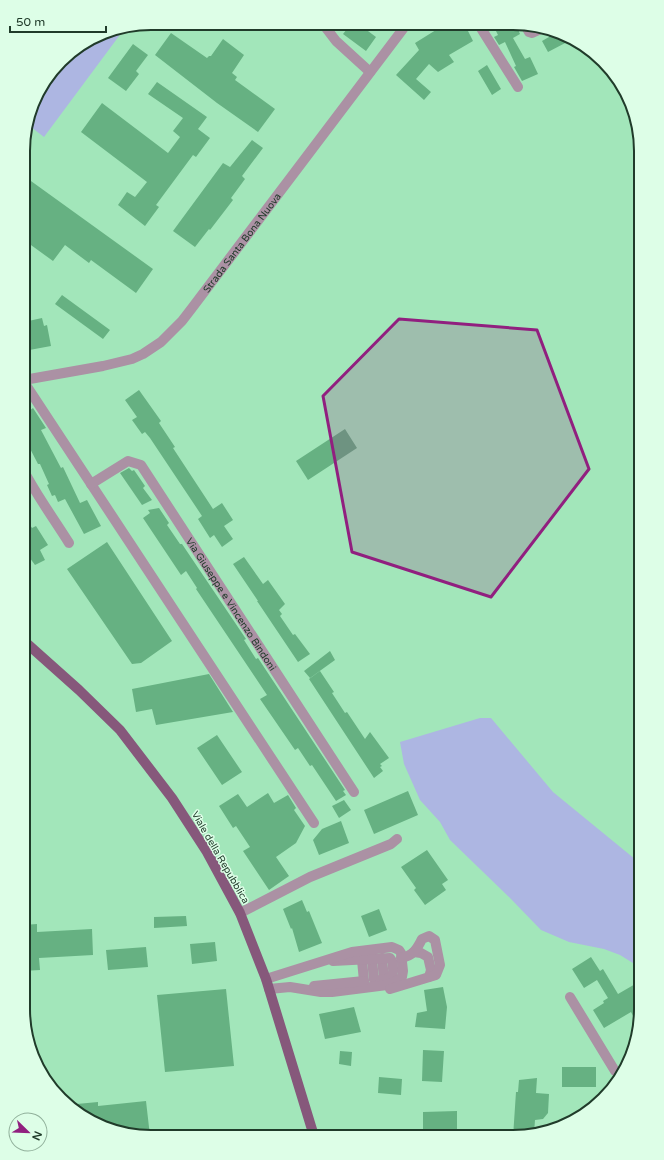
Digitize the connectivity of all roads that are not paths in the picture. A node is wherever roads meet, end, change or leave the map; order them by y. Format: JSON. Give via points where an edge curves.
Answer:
{"nodes":[{"id":1,"x":328,"y":30,"type":"edge"},
{"id":2,"x":402,"y":30,"type":"edge"},
{"id":3,"x":482,"y":30,"type":"edge"},
{"id":4,"x":370,"y":72,"type":"junction"},
{"id":5,"x":518,"y":87,"type":"dead end"},
{"id":6,"x":30,"y":380,"type":"edge"},
{"id":7,"x":30,"y":390,"type":"edge"},
{"id":8,"x":30,"y":482,"type":"edge"},
{"id":9,"x":91,"y":484,"type":"junction"},
{"id":10,"x":69,"y":543,"type":"dead end"},
{"id":11,"x":30,"y":646,"type":"edge"},
{"id":12,"x":354,"y":792,"type":"dead end"},
{"id":13,"x":314,"y":823,"type":"dead end"},
{"id":14,"x":397,"y":839,"type":"dead end"},
{"id":15,"x":240,"y":913,"type":"junction"},
{"id":16,"x":414,"y":952,"type":"junction"},
{"id":17,"x":402,"y":958,"type":"junction"},
{"id":18,"x":372,"y":959,"type":"junction"},
{"id":19,"x":322,"y":961,"type":"junction"},
{"id":20,"x":429,"y":977,"type":"junction"},
{"id":21,"x":266,"y":979,"type":"junction"},
{"id":22,"x":374,"y":980,"type":"junction"},
{"id":23,"x":298,"y":987,"type":"junction"},
{"id":24,"x":269,"y":989,"type":"junction"},
{"id":25,"x":341,"y":991,"type":"junction"},
{"id":26,"x":570,"y":997,"type":"dead end"},
{"id":27,"x":617,"y":1072,"type":"edge"},
{"id":28,"x":312,"y":1130,"type":"edge"}],
"edges":[{"from":1,"to":4,"type":"street"},
{"from":2,"to":4,"type":"street","name":"Strada Santa Bona Nuova"},
{"from":3,"to":5,"type":"street"},
{"from":4,"to":6,"type":"street","name":"Strada Santa Bona Nuova","via":[[182,321],[161,342],[143,354],[119,362]]},
{"from":7,"to":9,"type":"street"},
{"from":8,"to":10,"type":"street"},
{"from":9,"to":12,"type":"street","name":"Via Giuseppe e Vincenzo Bindoni","via":[[128,460],[141,464]]},
{"from":9,"to":13,"type":"street"},
{"from":11,"to":15,"type":"main road","name":"Viale della Repubblica","via":[[120,730],[172,798],[207,852]]},
{"from":14,"to":15,"type":"street","via":[[391,844],[310,877]]},
{"from":15,"to":21,"type":"main road","name":"Viale della Repubblica"},
{"from":16,"to":17,"type":"street"},
{"from":16,"to":20,"type":"street","via":[[428,958],[431,970]]},
{"from":16,"to":20,"type":"street","via":[[422,939],[429,936],[435,940],[440,968],[436,974]]},
{"from":17,"to":19,"type":"street","via":[[399,950],[392,948],[352,952]]},
{"from":17,"to":25,"type":"street","via":[[402,977],[397,981],[387,985]]},
{"from":18,"to":19,"type":"street"},
{"from":18,"to":22,"type":"street"},
{"from":18,"to":22,"type":"street","via":[[390,958],[393,961],[392,977]]},
{"from":19,"to":21,"type":"street"},
{"from":20,"to":25,"type":"street","via":[[384,991]]},
{"from":21,"to":24,"type":"main road","name":"Viale della Repubblica"},
{"from":22,"to":23,"type":"street"},
{"from":23,"to":24,"type":"street"},
{"from":23,"to":25,"type":"street","via":[[321,992]]},
{"from":24,"to":28,"type":"main road","name":"Viale della Repubblica"},
{"from":26,"to":27,"type":"street"}]}
